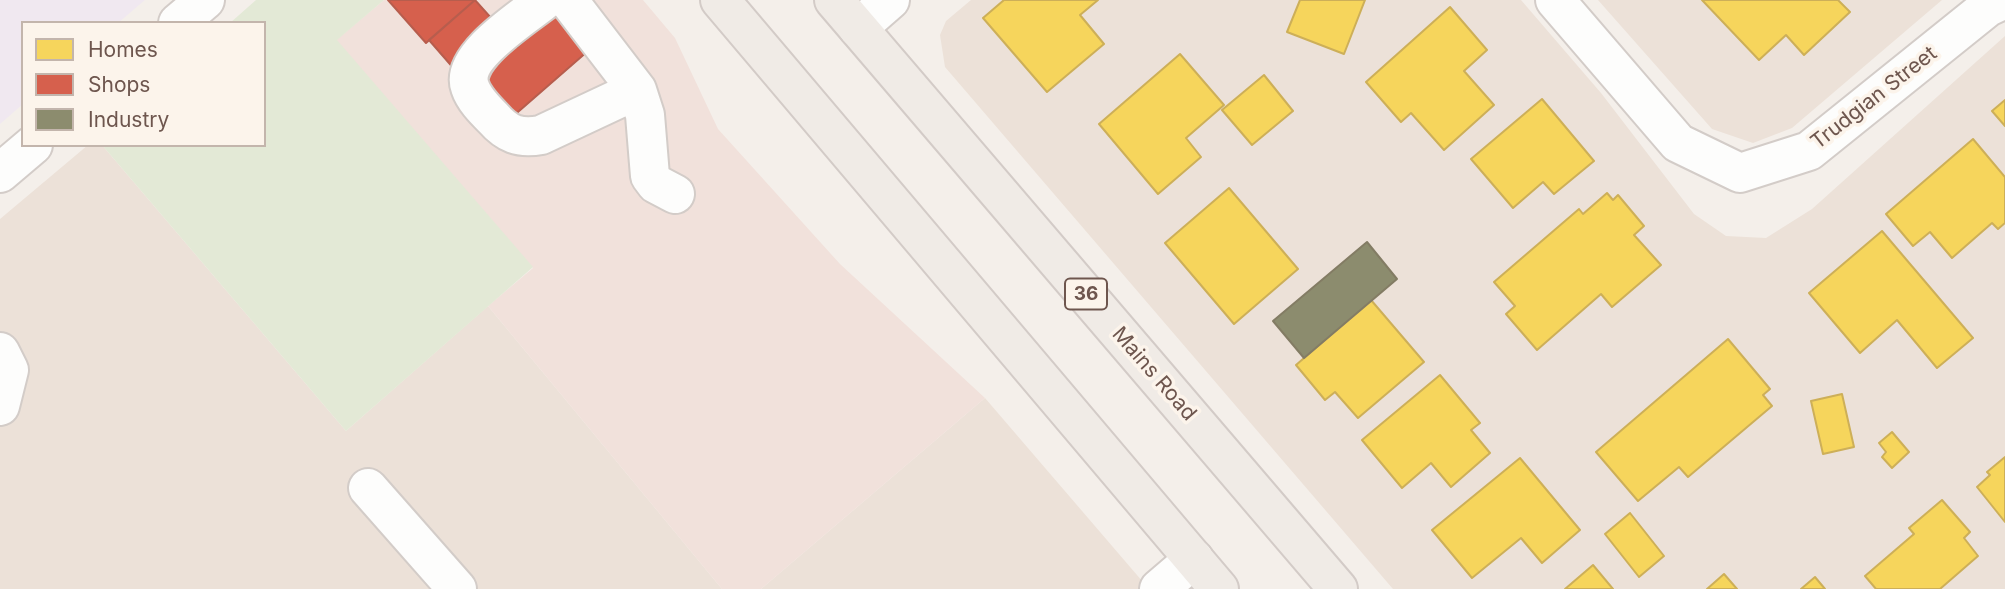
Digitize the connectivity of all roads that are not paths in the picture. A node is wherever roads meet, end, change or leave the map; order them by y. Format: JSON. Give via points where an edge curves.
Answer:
{"nodes":[{"id":1,"x":205,"y":0,"type":"edge"},
{"id":2,"x":544,"y":0,"type":"edge"},
{"id":3,"x":569,"y":0,"type":"edge"},
{"id":4,"x":720,"y":0,"type":"edge"},
{"id":5,"x":890,"y":0,"type":"edge"},
{"id":6,"x":1555,"y":0,"type":"edge"},
{"id":7,"x":2003,"y":0,"type":"edge"},
{"id":8,"x":846,"y":14,"type":"edge"},
{"id":9,"x":180,"y":21,"type":"edge"},
{"id":10,"x":637,"y":90,"type":"junction"},
{"id":11,"x":31,"y":147,"type":"edge"},
{"id":12,"x":0,"y":173,"type":"edge"},
{"id":13,"x":675,"y":194,"type":"dead end"},
{"id":14,"x":0,"y":352,"type":"edge"},
{"id":15,"x":0,"y":406,"type":"edge"},
{"id":16,"x":368,"y":488,"type":"dead end"},
{"id":17,"x":1194,"y":559,"type":"junction"},
{"id":18,"x":457,"y":589,"type":"edge"},
{"id":19,"x":1159,"y":589,"type":"edge"},
{"id":20,"x":1219,"y":589,"type":"edge"},
{"id":21,"x":1338,"y":589,"type":"edge"}],
"edges":[{"from":1,"to":9,"type":"street"},
{"from":2,"to":10,"type":"street","via":[[477,56],[469,72],[469,85],[499,125],[525,138],[541,135]]},
{"from":3,"to":10,"type":"street"},
{"from":4,"to":17,"type":"main road"},
{"from":5,"to":8,"type":"street"},
{"from":6,"to":7,"type":"street","name":"Trudgian Street","via":[[1678,143],[1740,173],[1809,151]]},
{"from":8,"to":21,"type":"main road","name":"Mains Road","number":"36"},
{"from":10,"to":13,"type":"street","via":[[645,115],[650,176]]},
{"from":11,"to":12,"type":"street"},
{"from":14,"to":15,"type":"street","via":[[9,370]]},
{"from":16,"to":18,"type":"street"},
{"from":17,"to":19,"type":"street"},
{"from":17,"to":20,"type":"main road"}]}
